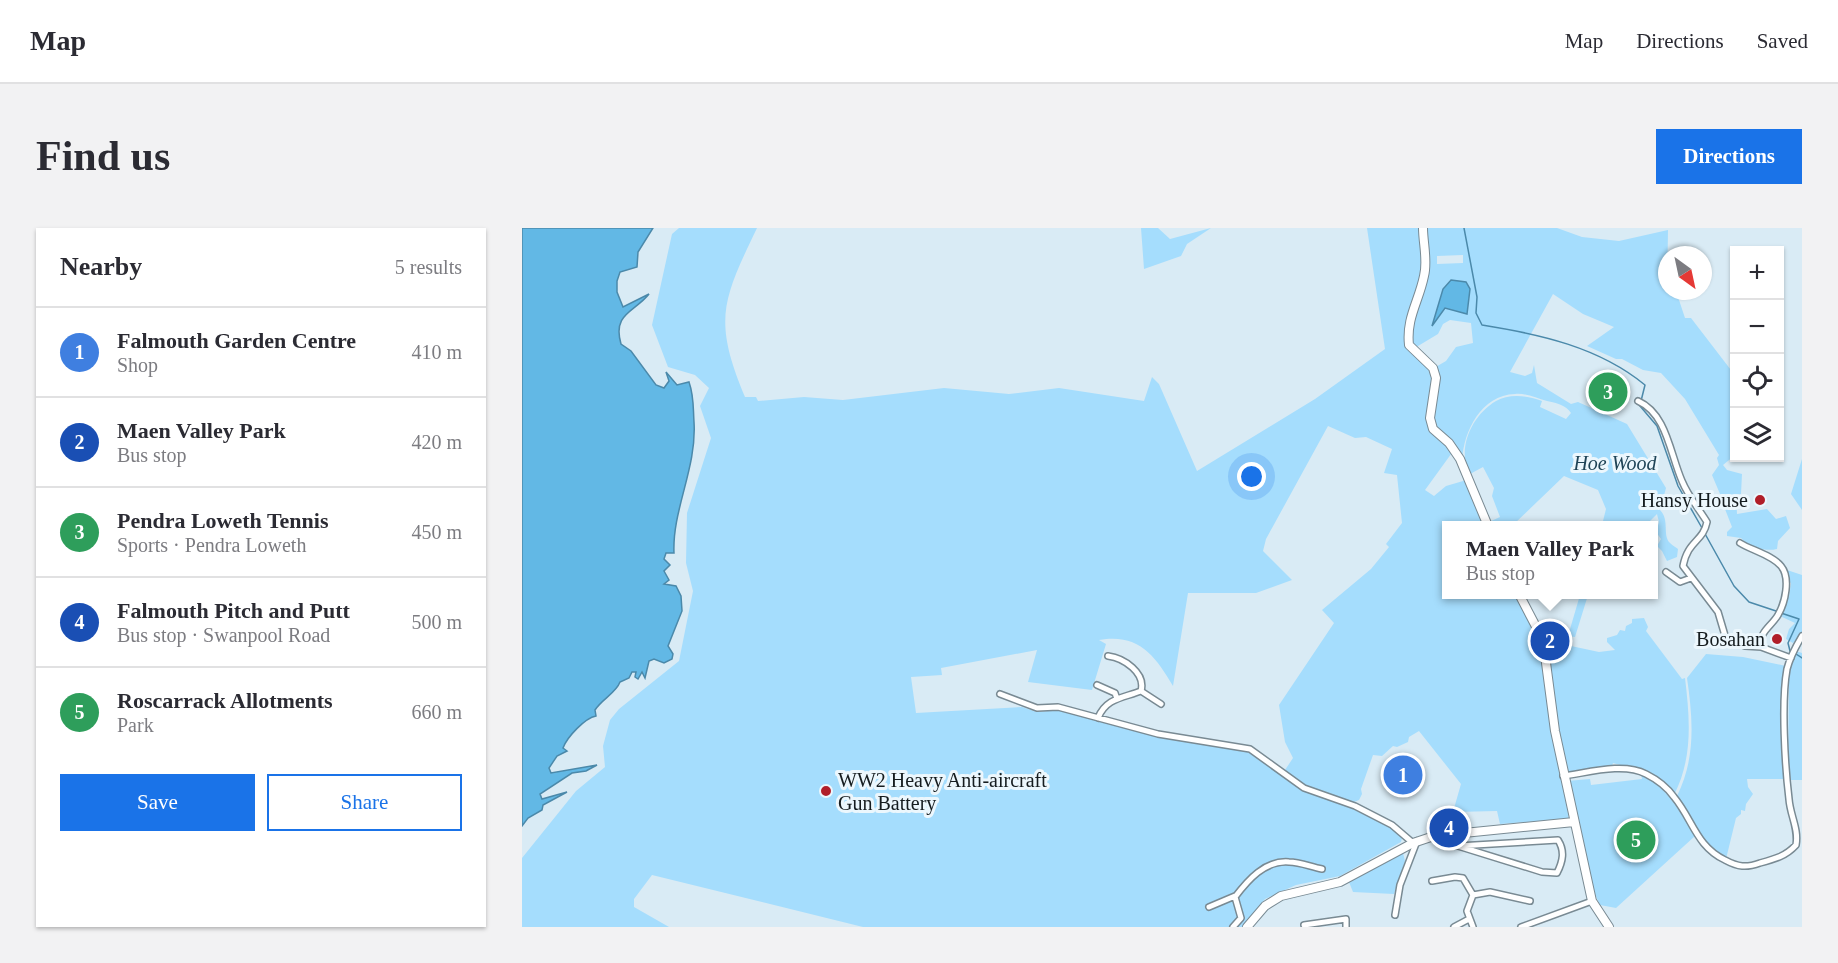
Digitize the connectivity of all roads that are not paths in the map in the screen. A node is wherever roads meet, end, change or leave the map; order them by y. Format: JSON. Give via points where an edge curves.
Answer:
{"nodes":[{"id":1,"x":1423,"y":228,"type":"edge"},
{"id":2,"x":1638,"y":401,"type":"dead end"},
{"id":3,"x":1487,"y":521,"type":"edge"},
{"id":4,"x":1740,"y":543,"type":"dead end"},
{"id":5,"x":1666,"y":572,"type":"dead end"},
{"id":6,"x":1691,"y":578,"type":"junction"},
{"id":7,"x":1522,"y":599,"type":"edge"},
{"id":8,"x":1802,"y":636,"type":"edge"},
{"id":9,"x":1761,"y":647,"type":"junction"},
{"id":10,"x":1108,"y":656,"type":"dead end"},
{"id":11,"x":1791,"y":658,"type":"junction"},
{"id":12,"x":1097,"y":685,"type":"dead end"},
{"id":13,"x":1141,"y":692,"type":"junction"},
{"id":14,"x":1000,"y":694,"type":"dead end"},
{"id":15,"x":1117,"y":699,"type":"junction"},
{"id":16,"x":1161,"y":704,"type":"dead end"},
{"id":17,"x":1098,"y":718,"type":"junction"},
{"id":18,"x":1563,"y":776,"type":"junction"},
{"id":19,"x":1574,"y":822,"type":"junction"},
{"id":20,"x":1441,"y":835,"type":"junction"},
{"id":21,"x":1415,"y":842,"type":"junction"},
{"id":22,"x":1458,"y":846,"type":"junction"},
{"id":23,"x":1322,"y":869,"type":"dead end"},
{"id":24,"x":1432,"y":881,"type":"dead end"},
{"id":25,"x":1473,"y":895,"type":"junction"},
{"id":26,"x":1235,"y":896,"type":"junction"},
{"id":27,"x":1530,"y":901,"type":"dead end"},
{"id":28,"x":1592,"y":902,"type":"junction"},
{"id":29,"x":1209,"y":908,"type":"dead end"},
{"id":30,"x":1395,"y":915,"type":"dead end"},
{"id":31,"x":1469,"y":919,"type":"junction"},
{"id":32,"x":1304,"y":925,"type":"dead end"},
{"id":33,"x":1233,"y":927,"type":"edge"},
{"id":34,"x":1247,"y":927,"type":"edge"},
{"id":35,"x":1346,"y":927,"type":"edge"},
{"id":36,"x":1454,"y":927,"type":"edge"},
{"id":37,"x":1473,"y":927,"type":"edge"},
{"id":38,"x":1521,"y":927,"type":"edge"},
{"id":39,"x":1609,"y":927,"type":"edge"}],
"edges":[{"from":1,"to":3,"type":"street","via":[[1425,273],[1407,330],[1409,345],[1433,368],[1433,429],[1460,459]]},
{"from":2,"to":6,"type":"street","via":[[1651,407],[1660,421],[1683,483],[1707,522],[1705,533],[1686,552],[1683,566]]},
{"from":4,"to":9,"type":"street","via":[[1780,565],[1787,579],[1779,612],[1766,627]]},
{"from":5,"to":6,"type":"street","via":[[1680,582]]},
{"from":6,"to":9,"type":"street","via":[[1718,612],[1726,639]]},
{"from":7,"to":18,"type":"street","via":[[1543,640]]},
{"from":8,"to":11,"type":"street"},
{"from":9,"to":11,"type":"street"},
{"from":10,"to":13,"type":"street","via":[[1127,663],[1143,685]]},
{"from":11,"to":18,"type":"street","via":[[1787,672],[1785,772],[1798,836],[1796,845],[1782,857],[1748,867],[1712,854],[1674,797],[1643,772],[1628,769]]},
{"from":12,"to":15,"type":"street","via":[[1115,693]]},
{"from":13,"to":15,"type":"street"},
{"from":13,"to":16,"type":"street"},
{"from":14,"to":17,"type":"street","via":[[1037,708],[1058,707]]},
{"from":15,"to":17,"type":"street","via":[[1103,707]]},
{"from":17,"to":21,"type":"street","via":[[1158,734],[1250,749],[1304,788],[1355,806]]},
{"from":18,"to":19,"type":"street"},
{"from":19,"to":20,"type":"street"},
{"from":19,"to":28,"type":"street"},
{"from":20,"to":21,"type":"street"},
{"from":20,"to":22,"type":"street","via":[[1445,844]]},
{"from":21,"to":30,"type":"street","via":[[1400,885]]},
{"from":21,"to":34,"type":"street","via":[[1340,882],[1281,896],[1265,906]]},
{"from":22,"to":22,"type":"street","via":[[1558,840],[1563,848],[1562,864],[1557,873],[1542,872]]},
{"from":23,"to":26,"type":"street","via":[[1287,861],[1278,863],[1256,873]]},
{"from":24,"to":25,"type":"street","via":[[1463,878]]},
{"from":25,"to":27,"type":"street","via":[[1490,892]]},
{"from":25,"to":31,"type":"street","via":[[1467,911]]},
{"from":26,"to":29,"type":"street"},
{"from":26,"to":33,"type":"street","via":[[1241,918]]},
{"from":28,"to":38,"type":"street"},
{"from":28,"to":39,"type":"street"},
{"from":31,"to":36,"type":"street"},
{"from":31,"to":37,"type":"street"},
{"from":32,"to":35,"type":"street","via":[[1346,919]]}]}
